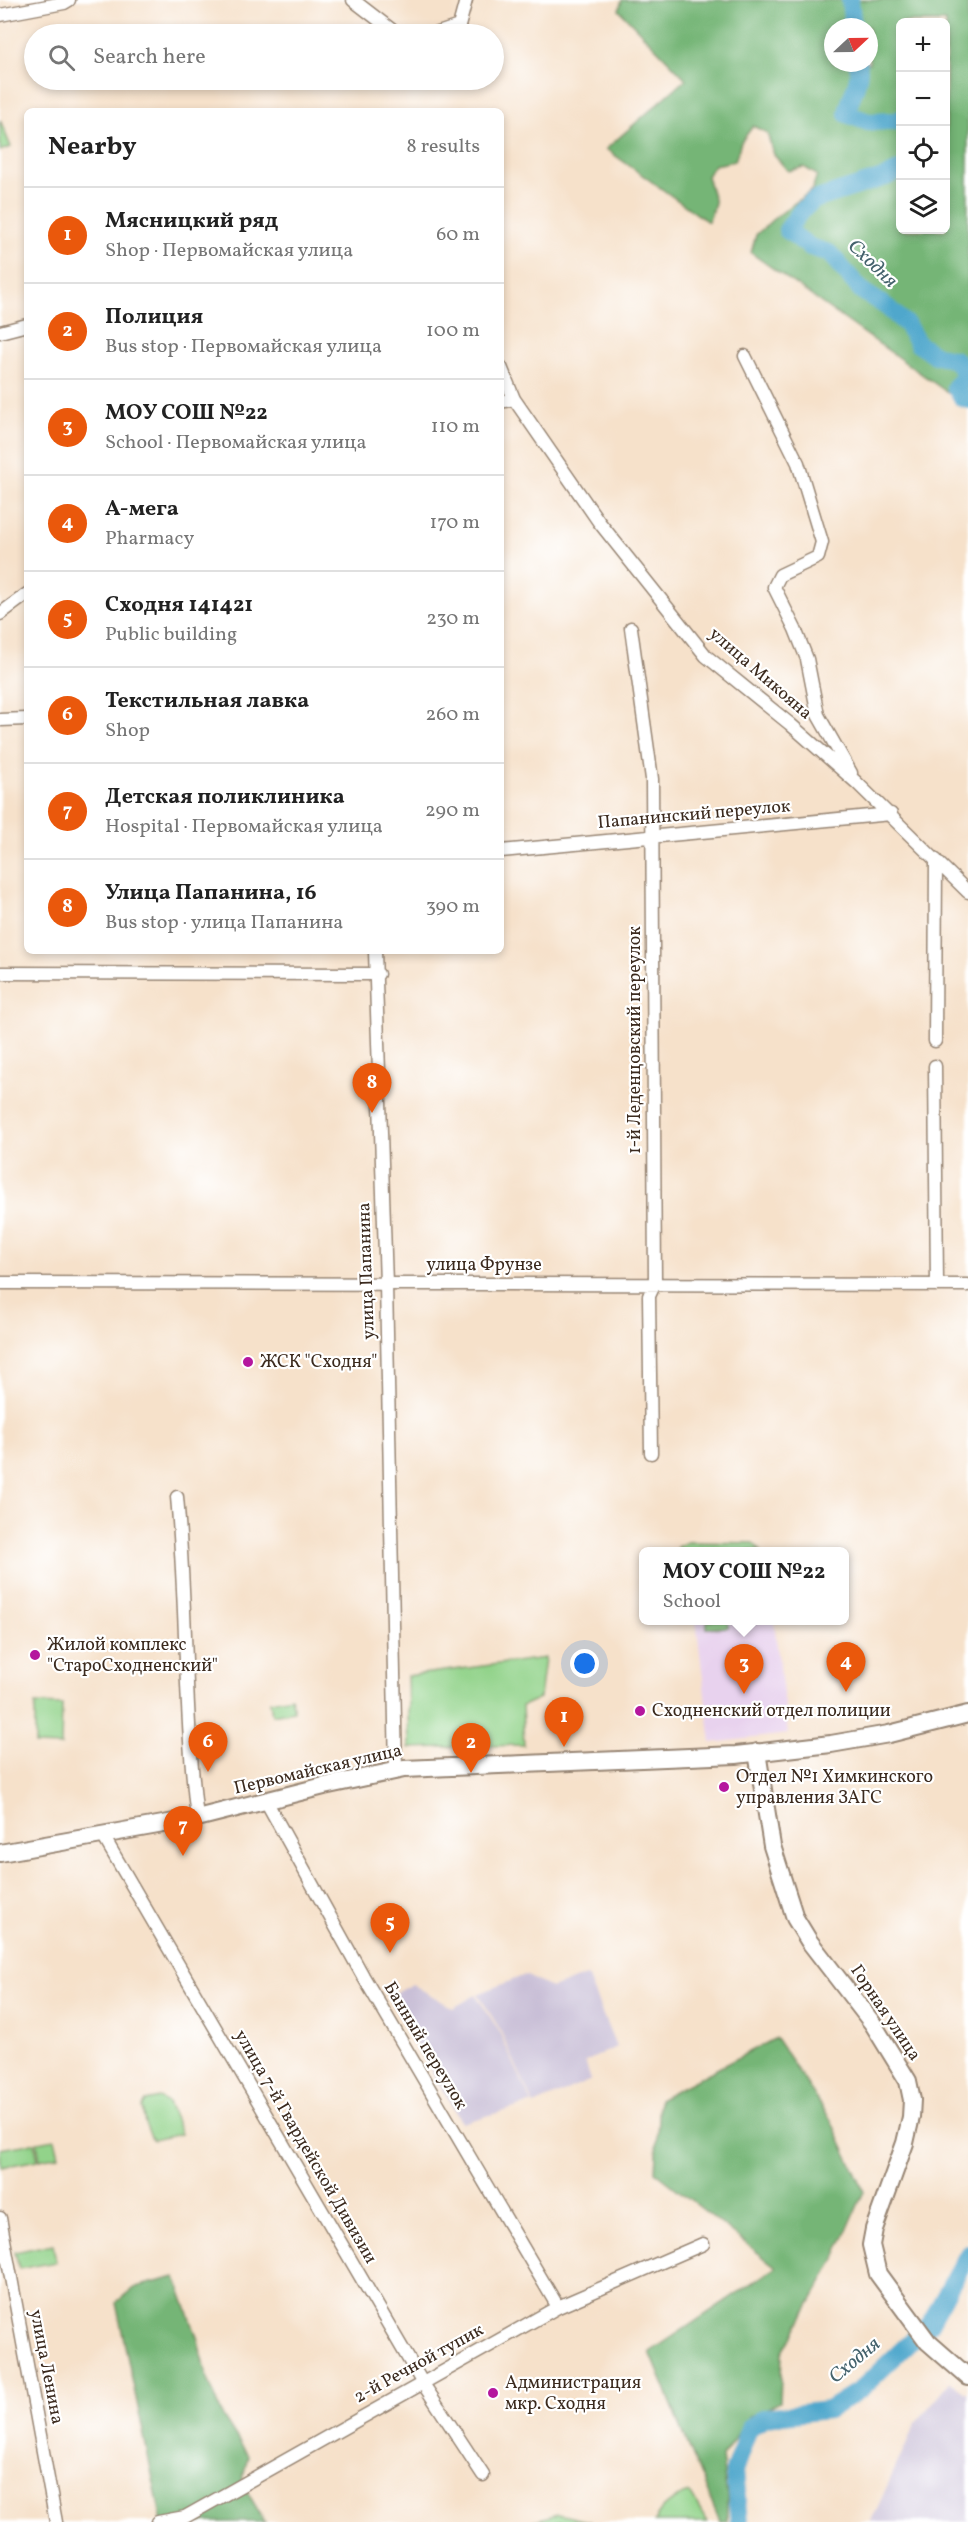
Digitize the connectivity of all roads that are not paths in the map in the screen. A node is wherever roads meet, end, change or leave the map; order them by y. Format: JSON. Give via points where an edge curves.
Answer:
{"nodes":[{"id":1,"x":69,"y":0,"type":"edge"},
{"id":2,"x":353,"y":0,"type":"edge"},
{"id":3,"x":466,"y":0,"type":"edge"},
{"id":4,"x":0,"y":15,"type":"edge"},
{"id":5,"x":384,"y":24,"type":"edge"},
{"id":6,"x":460,"y":24,"type":"edge"},
{"id":7,"x":24,"y":327,"type":"edge"},
{"id":8,"x":0,"y":332,"type":"edge"},
{"id":9,"x":745,"y":356,"type":"dead end"},
{"id":10,"x":504,"y":374,"type":"edge"},
{"id":11,"x":514,"y":399,"type":"junction"},
{"id":12,"x":504,"y":401,"type":"edge"},
{"id":13,"x":24,"y":596,"type":"edge"},
{"id":14,"x":0,"y":614,"type":"edge"},
{"id":15,"x":631,"y":628,"type":"dead end"},
{"id":16,"x":24,"y":719,"type":"edge"},
{"id":17,"x":0,"y":720,"type":"edge"},
{"id":18,"x":856,"y":782,"type":"junction"},
{"id":19,"x":891,"y":814,"type":"junction"},
{"id":20,"x":652,"y":838,"type":"junction"},
{"id":21,"x":504,"y":851,"type":"edge"},
{"id":22,"x":936,"y":860,"type":"junction"},
{"id":23,"x":968,"y":892,"type":"edge"},
{"id":24,"x":375,"y":954,"type":"edge"},
{"id":25,"x":0,"y":973,"type":"edge"},
{"id":26,"x":378,"y":974,"type":"junction"},
{"id":27,"x":935,"y":1041,"type":"dead end"},
{"id":28,"x":935,"y":1066,"type":"dead end"},
{"id":29,"x":0,"y":1283,"type":"edge"},
{"id":30,"x":655,"y":1283,"type":"junction"},
{"id":31,"x":386,"y":1284,"type":"junction"},
{"id":32,"x":937,"y":1284,"type":"junction"},
{"id":33,"x":968,"y":1285,"type":"edge"},
{"id":34,"x":651,"y":1453,"type":"dead end"},
{"id":35,"x":177,"y":1497,"type":"dead end"},
{"id":36,"x":968,"y":1714,"type":"edge"},
{"id":37,"x":757,"y":1752,"type":"junction"},
{"id":38,"x":396,"y":1770,"type":"junction"},
{"id":39,"x":266,"y":1801,"type":"junction"},
{"id":40,"x":197,"y":1818,"type":"junction"},
{"id":41,"x":102,"y":1834,"type":"junction"},
{"id":42,"x":0,"y":1852,"type":"edge"},
{"id":43,"x":0,"y":2218,"type":"edge"},
{"id":44,"x":703,"y":2244,"type":"dead end"},
{"id":45,"x":558,"y":2307,"type":"junction"},
{"id":46,"x":968,"y":2377,"type":"edge"},
{"id":47,"x":422,"y":2382,"type":"junction"},
{"id":48,"x":483,"y":2475,"type":"dead end"},
{"id":49,"x":56,"y":2522,"type":"edge"},
{"id":50,"x":158,"y":2522,"type":"edge"}],
"edges":[{"from":1,"to":4,"type":"street"},
{"from":2,"to":5,"type":"street"},
{"from":3,"to":6,"type":"street"},
{"from":7,"to":8,"type":"street"},
{"from":9,"to":18,"type":"street","via":[[798,463],[822,542],[818,557],[780,575],[774,587],[807,659],[818,715]]},
{"from":10,"to":11,"type":"street","name":"улица Микояна"},
{"from":11,"to":12,"type":"street"},
{"from":11,"to":18,"type":"street","name":"улица Микояна","via":[[599,522],[706,656]]},
{"from":13,"to":14,"type":"street"},
{"from":15,"to":20,"type":"street","name":"1-й Леденцовский переулок","via":[[652,779]]},
{"from":16,"to":17,"type":"street"},
{"from":18,"to":19,"type":"street","name":"улица Микояна"},
{"from":19,"to":20,"type":"street","name":"Папанинский переулок"},
{"from":19,"to":22,"type":"street","name":"улица Микояна"},
{"from":20,"to":21,"type":"street","name":"Папанинский переулок"},
{"from":20,"to":30,"type":"street","name":"1-й Леденцовский переулок"},
{"from":22,"to":23,"type":"street","name":"улица Микояна"},
{"from":22,"to":27,"type":"street"},
{"from":24,"to":26,"type":"street","name":"улица Папанина"},
{"from":25,"to":26,"type":"street"},
{"from":26,"to":31,"type":"street","name":"улица Папанина"},
{"from":28,"to":32,"type":"street"},
{"from":29,"to":31,"type":"street","name":"улица Фрунзе"},
{"from":30,"to":31,"type":"street","name":"улица Фрунзе"},
{"from":30,"to":32,"type":"street","name":"улица Фрунзе"},
{"from":30,"to":34,"type":"street","name":"1-й Леденцовский переулок","via":[[649,1296]]},
{"from":31,"to":38,"type":"street","name":"улица Папанина"},
{"from":32,"to":33,"type":"street","name":"улица Фрунзе"},
{"from":35,"to":40,"type":"street","via":[[188,1741]]},
{"from":36,"to":37,"type":"main road","name":"Первомайская улица","via":[[889,1734]]},
{"from":37,"to":38,"type":"main road","name":"Первомайская улица"},
{"from":37,"to":46,"type":"main road","name":"Горная улица","via":[[772,1846],[795,1918],[873,2024],[908,2081],[911,2117],[871,2245],[878,2274],[928,2342]]},
{"from":38,"to":39,"type":"main road","name":"Первомайская улица"},
{"from":39,"to":40,"type":"main road","name":"Первомайская улица"},
{"from":39,"to":45,"type":"street","name":"Банный переулок","via":[[363,1977]]},
{"from":40,"to":41,"type":"main road","name":"Первомайская улица"},
{"from":41,"to":42,"type":"main road","name":"Первомайская улица"},
{"from":41,"to":47,"type":"street","name":"улица 7-й Гвардейской Дивизии"},
{"from":43,"to":49,"type":"street","name":"улица Ленина"},
{"from":44,"to":45,"type":"street","name":"2-й Речной тупик"},
{"from":45,"to":47,"type":"street","name":"2-й Речной тупик"},
{"from":47,"to":48,"type":"street","name":"улица 7-й Гвардейской Дивизии"},
{"from":47,"to":50,"type":"street","name":"2-й Речной тупик","via":[[185,2517]]}]}
